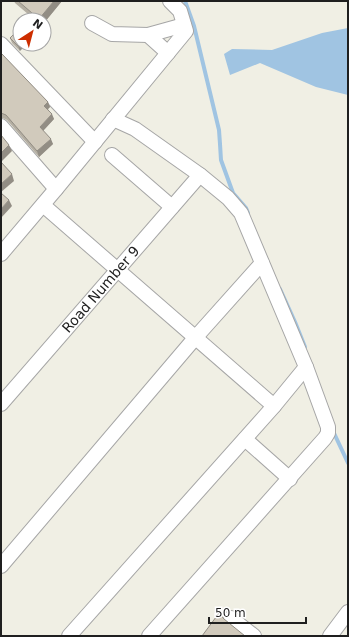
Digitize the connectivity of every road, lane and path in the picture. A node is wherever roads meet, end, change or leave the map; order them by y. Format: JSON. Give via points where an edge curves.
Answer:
{"nodes":[{"id":1,"x":170,"y":1,"type":"edge"},
{"id":2,"x":183,"y":12,"type":"edge"},
{"id":3,"x":92,"y":23,"type":"dead end"},
{"id":4,"x":148,"y":35,"type":"junction"},
{"id":5,"x":1,"y":44,"type":"edge"},
{"id":6,"x":168,"y":53,"type":"junction"},
{"id":7,"x":113,"y":119,"type":"junction"},
{"id":8,"x":1,"y":126,"type":"edge"},
{"id":9,"x":95,"y":142,"type":"junction"},
{"id":10,"x":112,"y":155,"type":"dead end"},
{"id":11,"x":200,"y":175,"type":"junction"},
{"id":12,"x":56,"y":189,"type":"junction"},
{"id":13,"x":42,"y":205,"type":"junction"},
{"id":14,"x":172,"y":207,"type":"junction"},
{"id":15,"x":1,"y":254,"type":"edge"},
{"id":16,"x":262,"y":263,"type":"junction"},
{"id":17,"x":117,"y":270,"type":"junction"},
{"id":18,"x":195,"y":338,"type":"junction"},
{"id":19,"x":306,"y":367,"type":"junction"},
{"id":20,"x":1,"y":404,"type":"edge"},
{"id":21,"x":274,"y":406,"type":"junction"},
{"id":22,"x":245,"y":439,"type":"junction"},
{"id":23,"x":290,"y":478,"type":"junction"},
{"id":24,"x":1,"y":566,"type":"edge"},
{"id":25,"x":348,"y":612,"type":"edge"},
{"id":26,"x":231,"y":618,"type":"dead end"},
{"id":27,"x":69,"y":636,"type":"edge"},
{"id":28,"x":149,"y":636,"type":"edge"},
{"id":29,"x":254,"y":636,"type":"edge"},
{"id":30,"x":330,"y":636,"type":"edge"}],
"edges":[{"from":1,"to":2,"type":"street"},
{"from":2,"to":4,"type":"street"},
{"from":2,"to":6,"type":"street","via":[[186,31]]},
{"from":3,"to":4,"type":"street","via":[[112,34]]},
{"from":4,"to":6,"type":"street"},
{"from":5,"to":9,"type":"street"},
{"from":6,"to":7,"type":"street"},
{"from":7,"to":9,"type":"street"},
{"from":7,"to":11,"type":"street","via":[[135,129]]},
{"from":8,"to":12,"type":"street"},
{"from":9,"to":12,"type":"street"},
{"from":10,"to":14,"type":"street"},
{"from":11,"to":14,"type":"street","name":"Road Number 9"},
{"from":11,"to":16,"type":"street","via":[[228,198],[241,214]]},
{"from":12,"to":13,"type":"street"},
{"from":13,"to":15,"type":"street"},
{"from":13,"to":17,"type":"street"},
{"from":14,"to":17,"type":"street","name":"Road Number 9"},
{"from":16,"to":18,"type":"street"},
{"from":16,"to":19,"type":"street"},
{"from":17,"to":18,"type":"street"},
{"from":17,"to":20,"type":"street","name":"Road Number 9"},
{"from":18,"to":21,"type":"street"},
{"from":18,"to":24,"type":"street"},
{"from":19,"to":21,"type":"street"},
{"from":19,"to":23,"type":"street","via":[[328,433]]},
{"from":21,"to":22,"type":"street"},
{"from":22,"to":23,"type":"street"},
{"from":22,"to":27,"type":"street"},
{"from":23,"to":28,"type":"street"},
{"from":25,"to":30,"type":"street"},
{"from":26,"to":29,"type":"street"}]}
